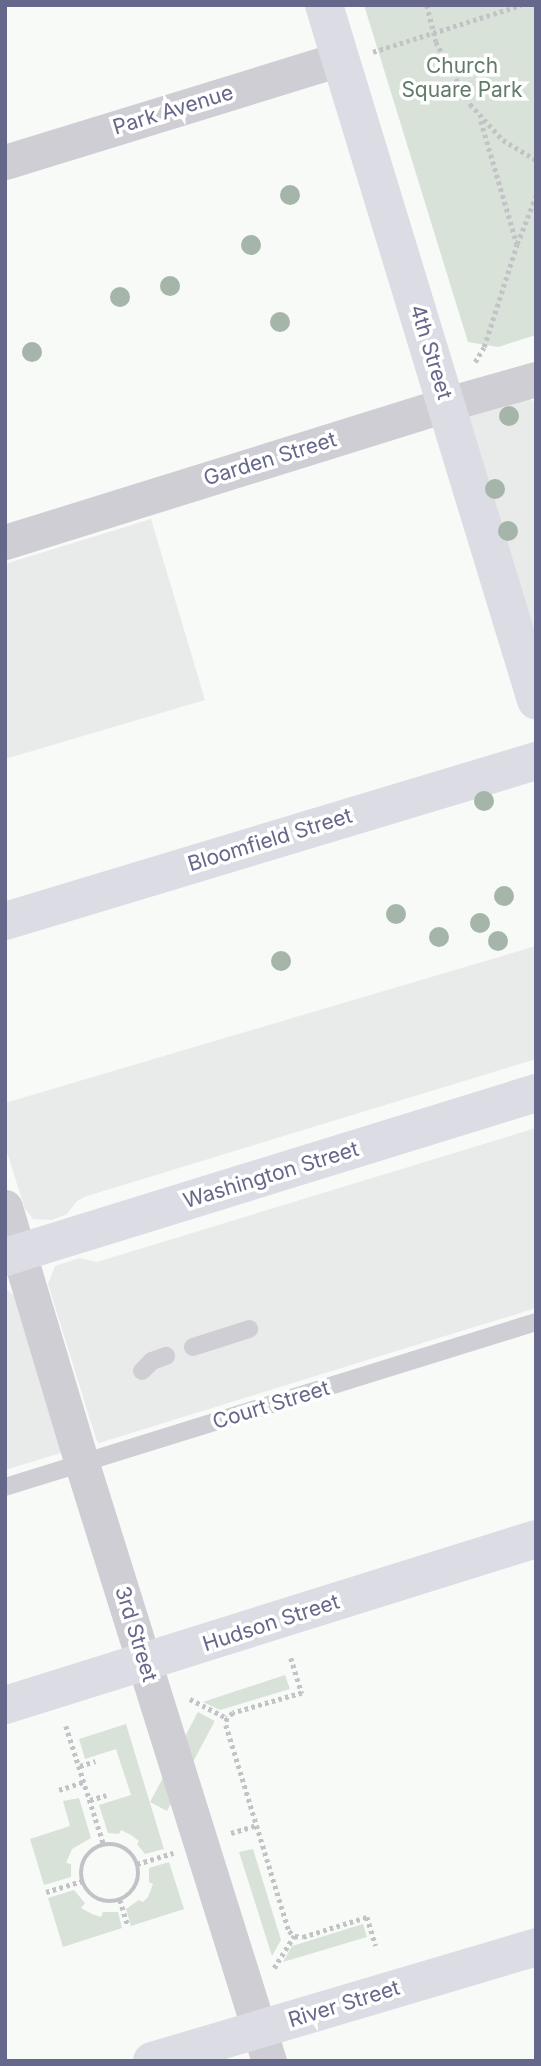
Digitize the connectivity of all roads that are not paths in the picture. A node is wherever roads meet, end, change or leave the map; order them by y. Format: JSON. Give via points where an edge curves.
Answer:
{"nodes":[{"id":1,"x":324,"y":5,"type":"edge"},
{"id":2,"x":351,"y":57,"type":"junction"},
{"id":3,"x":5,"y":162,"type":"edge"},
{"id":4,"x":536,"y":379,"type":"edge"},
{"id":5,"x":447,"y":404,"type":"junction"},
{"id":6,"x":5,"y":542,"type":"edge"},
{"id":7,"x":536,"y":700,"type":"edge"},
{"id":8,"x":536,"y":761,"type":"edge"},
{"id":9,"x":5,"y":921,"type":"edge"},
{"id":10,"x":536,"y":1093,"type":"edge"},
{"id":11,"x":5,"y":1207,"type":"edge"},
{"id":12,"x":12,"y":1255,"type":"edge"},
{"id":13,"x":536,"y":1322,"type":"edge"},
{"id":14,"x":249,"y":1329,"type":"dead end"},
{"id":15,"x":193,"y":1347,"type":"dead end"},
{"id":16,"x":166,"y":1356,"type":"dead end"},
{"id":17,"x":142,"y":1371,"type":"dead end"},
{"id":18,"x":82,"y":1464,"type":"junction"},
{"id":19,"x":5,"y":1487,"type":"edge"},
{"id":20,"x":536,"y":1539,"type":"edge"},
{"id":21,"x":145,"y":1663,"type":"junction"},
{"id":22,"x":5,"y":1705,"type":"edge"},
{"id":23,"x":536,"y":1947,"type":"edge"},
{"id":24,"x":264,"y":2045,"type":"edge"},
{"id":25,"x":152,"y":2061,"type":"edge"}],
"edges":[{"from":1,"to":2,"type":"street","name":"4th Street"},
{"from":2,"to":3,"type":"street","name":"Park Avenue"},
{"from":2,"to":5,"type":"street","name":"4th Street"},
{"from":4,"to":5,"type":"street","name":"Garden Street"},
{"from":5,"to":6,"type":"street","name":"Garden Street"},
{"from":5,"to":7,"type":"street","name":"4th Street"},
{"from":8,"to":9,"type":"street","name":"Bloomfield Street"},
{"from":10,"to":12,"type":"street","name":"Washington Street"},
{"from":11,"to":12,"type":"street","name":"3rd Street"},
{"from":12,"to":18,"type":"street","name":"3rd Street"},
{"from":13,"to":18,"type":"lane","name":"Court Street"},
{"from":14,"to":15,"type":"lane"},
{"from":16,"to":17,"type":"lane"},
{"from":18,"to":19,"type":"lane","name":"Court Street"},
{"from":18,"to":21,"type":"street","name":"3rd Street"},
{"from":20,"to":21,"type":"street","name":"Hudson Street"},
{"from":21,"to":22,"type":"street","name":"Hudson Street"},
{"from":21,"to":24,"type":"street","name":"3rd Street"},
{"from":23,"to":24,"type":"street","name":"River Street"},
{"from":24,"to":25,"type":"street","name":"River Street"}]}
